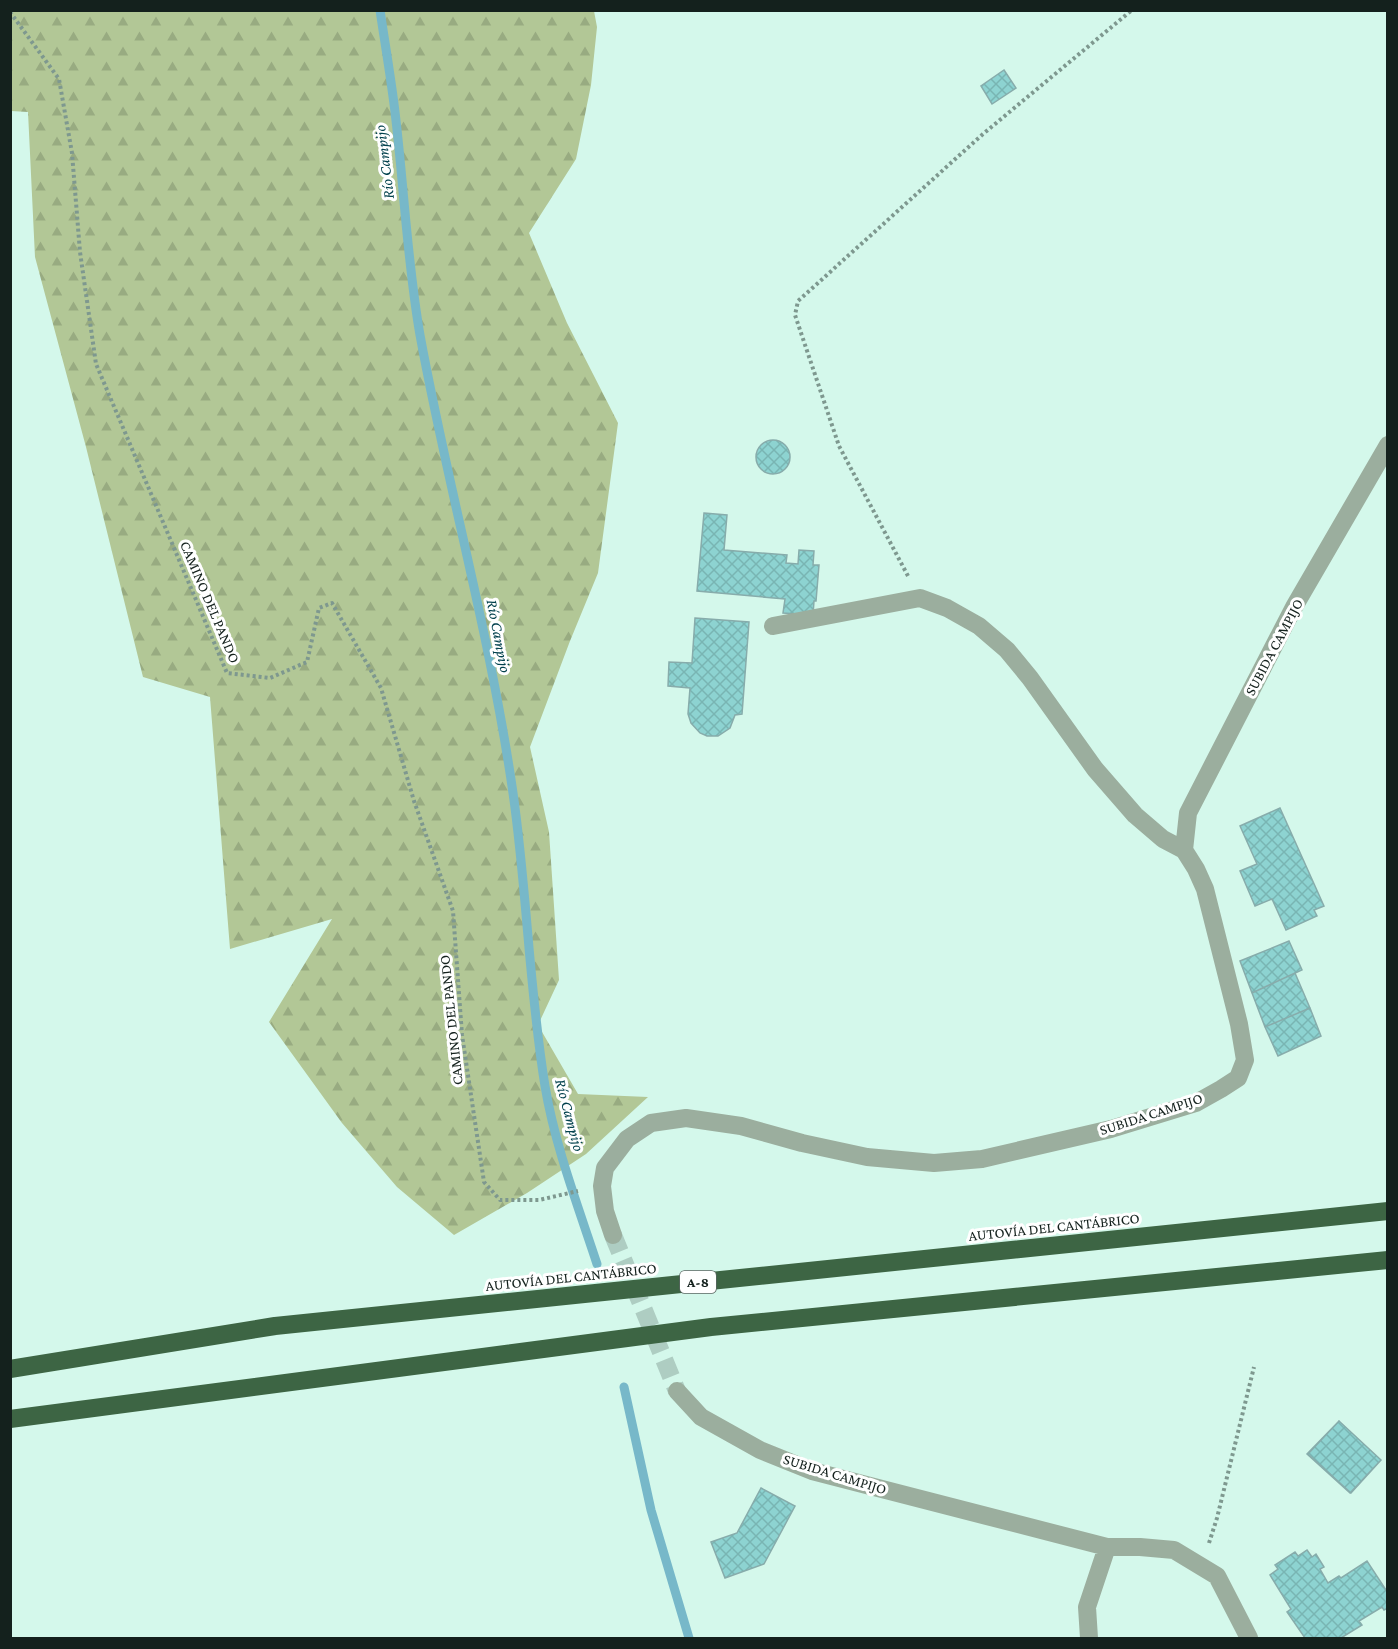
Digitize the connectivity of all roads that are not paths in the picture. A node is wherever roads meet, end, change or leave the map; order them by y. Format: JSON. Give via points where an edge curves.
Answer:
{"nodes":[{"id":1,"x":1388,"y":445,"type":"edge"},
{"id":2,"x":773,"y":626,"type":"dead end"},
{"id":3,"x":1184,"y":850,"type":"junction"},
{"id":4,"x":1388,"y":1211,"type":"edge"},
{"id":5,"x":613,"y":1235,"type":"tunnel mouth"},
{"id":6,"x":1388,"y":1260,"type":"edge"},
{"id":7,"x":10,"y":1369,"type":"edge"},
{"id":8,"x":678,"y":1391,"type":"tunnel mouth"},
{"id":9,"x":10,"y":1419,"type":"edge"},
{"id":10,"x":1107,"y":1547,"type":"junction"},
{"id":11,"x":1089,"y":1638,"type":"edge"},
{"id":12,"x":1249,"y":1638,"type":"edge"}],
"edges":[{"from":1,"to":3,"type":"street","name":"SUBIDA CAMPIJO","via":[[1294,607],[1188,813]]},
{"from":2,"to":3,"type":"street","via":[[920,598],[947,608],[979,626],[1007,650],[1095,769],[1135,815],[1163,839]]},
{"from":3,"to":5,"type":"street","name":"SUBIDA CAMPIJO","via":[[1205,889],[1239,1024],[1245,1060],[1238,1078],[1196,1103],[1111,1129],[982,1159],[934,1163],[867,1157],[741,1126],[686,1118],[651,1123],[627,1139],[605,1168],[602,1186]]},
{"from":4,"to":7,"type":"highway","name":"AUTOVÍA DEL CANTÁBRICO","number":"A-8","via":[[275,1326]]},
{"from":6,"to":9,"type":"highway","via":[[711,1327]]},
{"from":8,"to":10,"type":"street","name":"SUBIDA CAMPIJO","via":[[701,1417],[760,1450],[812,1471]]},
{"from":10,"to":11,"type":"street","via":[[1087,1607]]},
{"from":10,"to":12,"type":"street","name":"SUBIDA CAMPIJO","via":[[1174,1550],[1217,1576]]}]}
